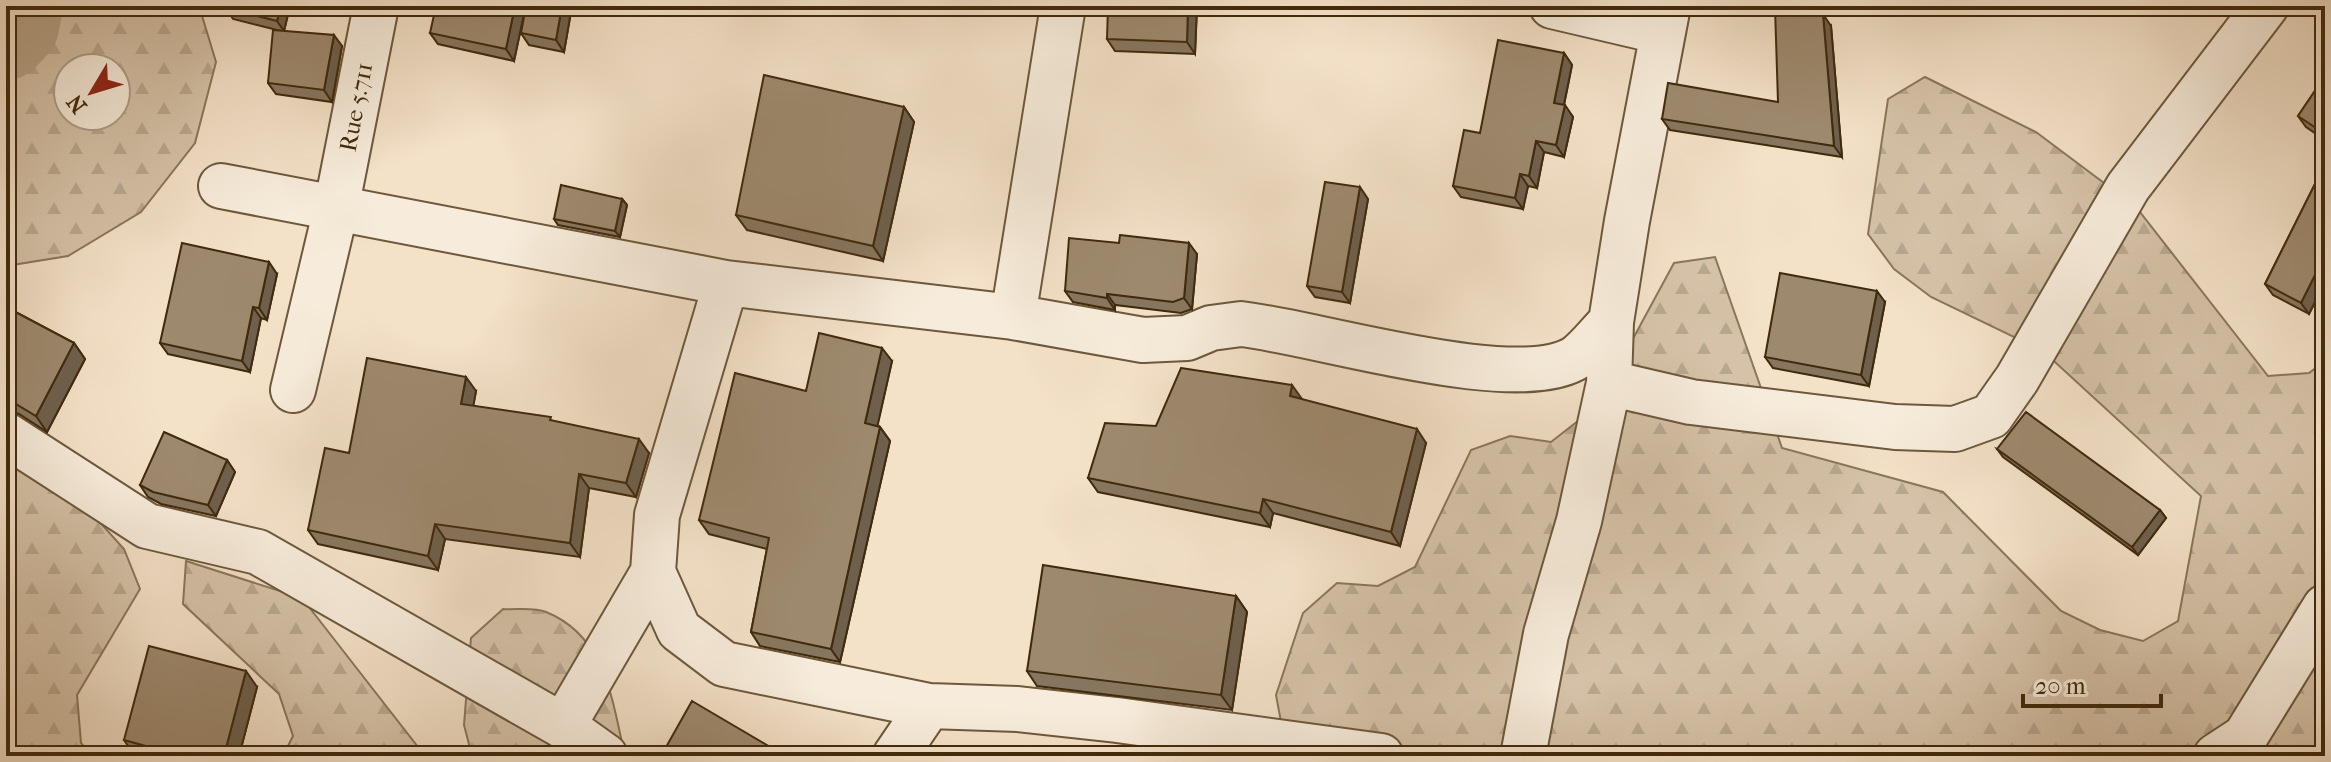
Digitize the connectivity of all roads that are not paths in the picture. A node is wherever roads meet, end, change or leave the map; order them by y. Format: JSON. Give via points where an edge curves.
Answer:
{"nodes":[{"id":1,"x":376,"y":6,"type":"edge"},
{"id":2,"x":1063,"y":6,"type":"edge"},
{"id":3,"x":1552,"y":6,"type":"edge"},
{"id":4,"x":2266,"y":6,"type":"edge"},
{"id":5,"x":1666,"y":19,"type":"edge"},
{"id":6,"x":221,"y":186,"type":"dead end"},
{"id":7,"x":336,"y":209,"type":"junction"},
{"id":8,"x":726,"y":283,"type":"junction"},
{"id":9,"x":1013,"y":317,"type":"junction"},
{"id":10,"x":1611,"y":322,"type":"junction"},
{"id":11,"x":1609,"y":383,"type":"junction"},
{"id":12,"x":293,"y":390,"type":"dead end"},
{"id":13,"x":6,"y":435,"type":"edge"},
{"id":14,"x":653,"y":572,"type":"junction"},
{"id":15,"x":2325,"y":607,"type":"edge"},
{"id":16,"x":929,"y":706,"type":"junction"},
{"id":17,"x":563,"y":726,"type":"junction"},
{"id":18,"x":605,"y":756,"type":"edge"},
{"id":19,"x":895,"y":756,"type":"edge"},
{"id":20,"x":1381,"y":756,"type":"edge"},
{"id":21,"x":1523,"y":756,"type":"edge"},
{"id":22,"x":2216,"y":756,"type":"edge"}],
"edges":[{"from":1,"to":7,"type":"street","name":"Rue 5.711"},
{"from":2,"to":9,"type":"street"},
{"from":3,"to":5,"type":"street"},
{"from":4,"to":11,"type":"street","via":[[2128,187],[1991,416],[1955,429],[1895,427],[1691,402]]},
{"from":5,"to":10,"type":"street"},
{"from":6,"to":7,"type":"street"},
{"from":7,"to":8,"type":"street"},
{"from":7,"to":12,"type":"street","name":"Rue 5.711"},
{"from":8,"to":9,"type":"street"},
{"from":8,"to":14,"type":"street","via":[[657,515]]},
{"from":9,"to":10,"type":"street","via":[[1143,340],[1253,325],[1485,368],[1536,370],[1576,358]]},
{"from":10,"to":11,"type":"street"},
{"from":11,"to":21,"type":"street","via":[[1579,521],[1546,634]]},
{"from":13,"to":17,"type":"street","via":[[147,526],[258,552]]},
{"from":14,"to":16,"type":"street","via":[[679,630],[724,664]]},
{"from":14,"to":17,"type":"street"},
{"from":15,"to":22,"type":"street","via":[[2245,737]]},
{"from":16,"to":19,"type":"street"},
{"from":16,"to":20,"type":"street","via":[[1088,716]]},
{"from":17,"to":18,"type":"street"}]}
